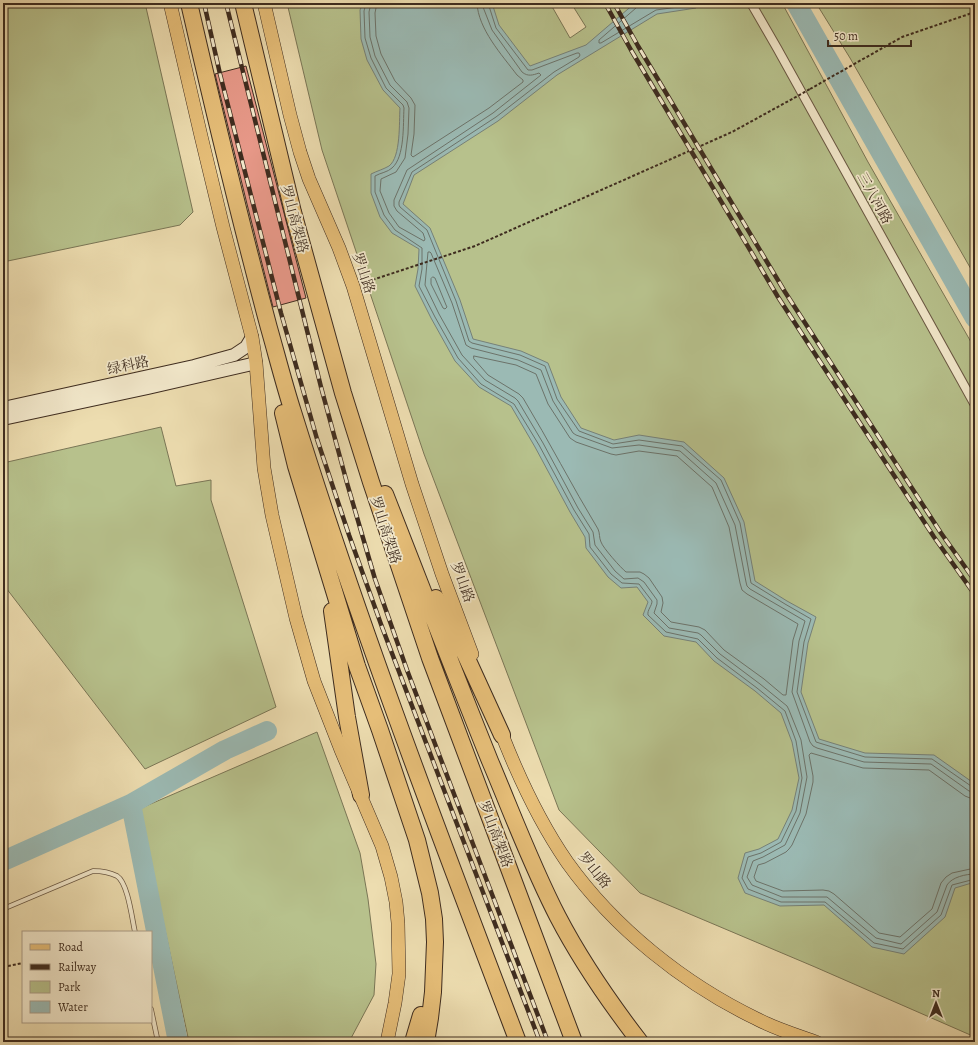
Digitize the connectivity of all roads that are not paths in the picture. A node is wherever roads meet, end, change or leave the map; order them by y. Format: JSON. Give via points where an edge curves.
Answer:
{"nodes":[{"id":1,"x":170,"y":3,"type":"edge"},
{"id":2,"x":189,"y":3,"type":"edge"},
{"id":3,"x":243,"y":3,"type":"edge"},
{"id":4,"x":264,"y":3,"type":"edge"},
{"id":5,"x":751,"y":3,"type":"edge"},
{"id":6,"x":292,"y":212,"type":"junction"},
{"id":7,"x":241,"y":224,"type":"junction"},
{"id":8,"x":252,"y":337,"type":"junction"},
{"id":9,"x":256,"y":363,"type":"junction"},
{"id":10,"x":975,"y":405,"type":"edge"},
{"id":11,"x":3,"y":408,"type":"edge"},
{"id":12,"x":3,"y":418,"type":"edge"},
{"id":13,"x":379,"y":480,"type":"junction"},
{"id":14,"x":315,"y":529,"type":"junction"},
{"id":15,"x":502,"y":735,"type":"junction"},
{"id":16,"x":360,"y":795,"type":"junction"},
{"id":17,"x":3,"y":909,"type":"edge"},
{"id":18,"x":135,"y":931,"type":"edge"},
{"id":19,"x":586,"y":964,"type":"junction"},
{"id":20,"x":152,"y":1014,"type":"edge"},
{"id":21,"x":158,"y":1042,"type":"edge"},
{"id":22,"x":387,"y":1042,"type":"edge"},
{"id":23,"x":418,"y":1042,"type":"edge"},
{"id":24,"x":518,"y":1042,"type":"edge"},
{"id":25,"x":574,"y":1042,"type":"edge"},
{"id":26,"x":640,"y":1042,"type":"edge"},
{"id":27,"x":651,"y":1042,"type":"edge"},
{"id":28,"x":816,"y":1042,"type":"edge"}],
"edges":[{"from":1,"to":8,"type":"main road","via":[[219,212]]},
{"from":2,"to":7,"type":"highway"},
{"from":3,"to":6,"type":"highway","name":"罗山高架路"},
{"from":4,"to":15,"type":"main road","name":"罗山路","via":[[300,152],[353,286],[412,484]]},
{"from":5,"to":10,"type":"street","name":"三八河路"},
{"from":6,"to":13,"type":"highway"},
{"from":6,"to":25,"type":"highway","name":"罗山高架路","via":[[343,393],[395,556],[430,658]]},
{"from":7,"to":14,"type":"highway","via":[[273,374]]},
{"from":7,"to":24,"type":"highway","via":[[292,409],[323,507],[381,676]]},
{"from":8,"to":9,"type":"main road"},
{"from":8,"to":11,"type":"street","name":"绿科路","via":[[246,347],[234,355]]},
{"from":9,"to":12,"type":"street","name":"绿科路"},
{"from":9,"to":16,"type":"main road","via":[[264,468],[290,594],[314,681]]},
{"from":13,"to":15,"type":"highway"},
{"from":13,"to":19,"type":"highway","via":[[484,746],[543,885]]},
{"from":14,"to":16,"type":"highway","via":[[328,585]]},
{"from":14,"to":23,"type":"highway","via":[[357,666],[417,840],[430,893],[434,919],[434,967]]},
{"from":15,"to":28,"type":"main road","name":"罗山路","via":[[536,811],[555,844],[586,886],[631,934],[674,969],[715,997],[757,1020]]},
{"from":16,"to":22,"type":"main road","via":[[384,854],[396,902],[399,974]]},
{"from":17,"to":18,"type":"lane","via":[[93,871],[105,871],[118,877],[127,891]]},
{"from":19,"to":26,"type":"highway"},
{"from":19,"to":27,"type":"highway","via":[[613,1001]]},
{"from":20,"to":21,"type":"lane"}]}
